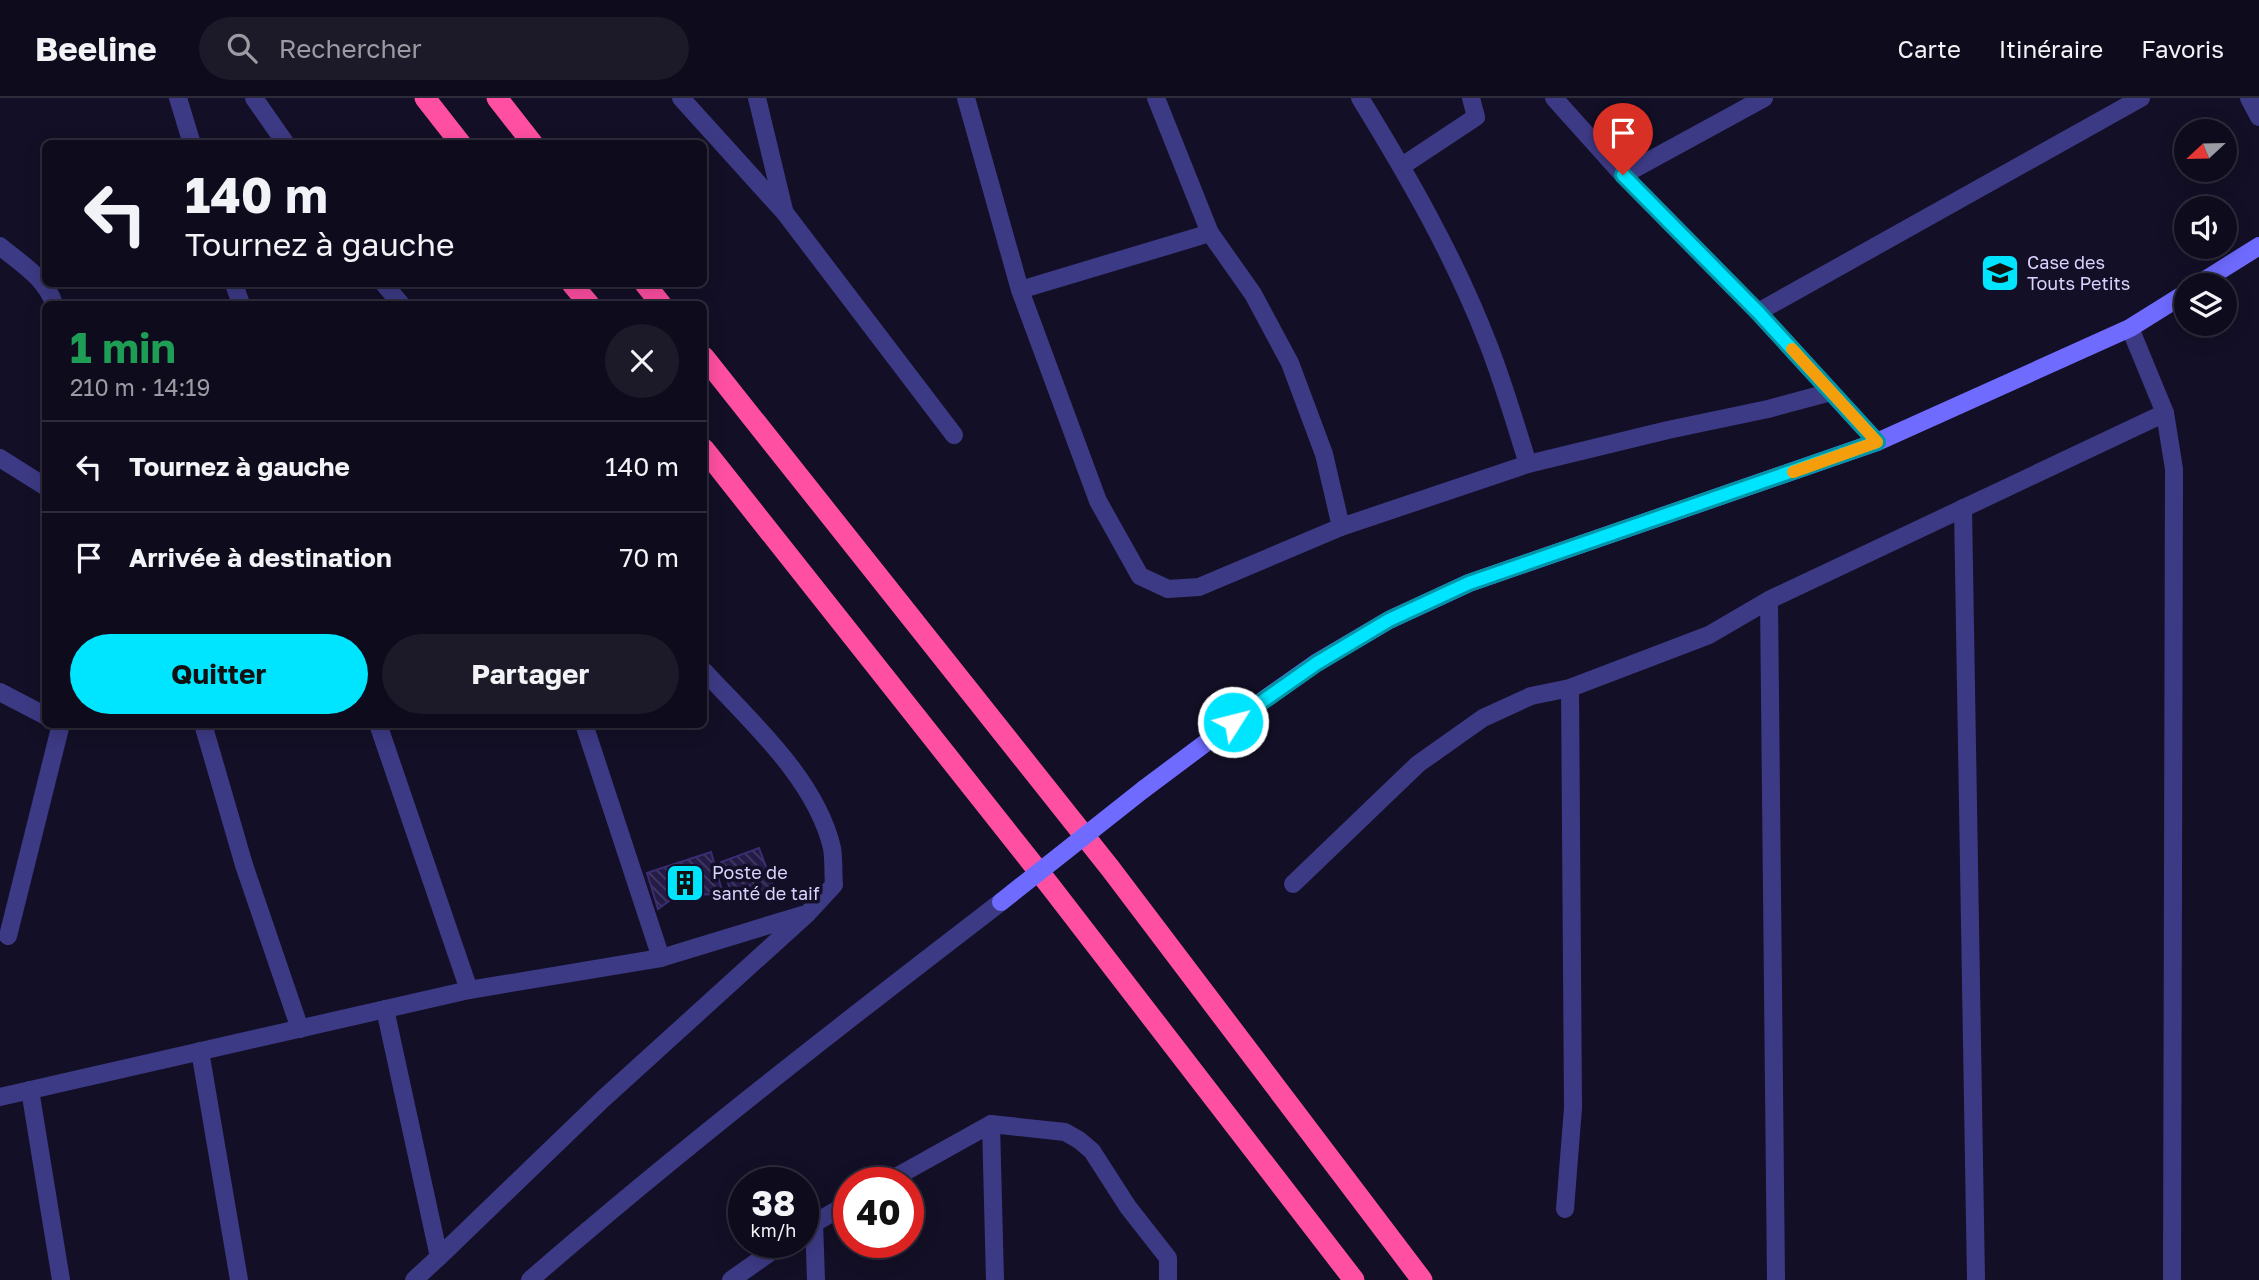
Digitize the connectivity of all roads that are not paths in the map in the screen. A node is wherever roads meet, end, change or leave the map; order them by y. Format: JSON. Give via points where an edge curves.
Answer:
{"nodes":[{"id":1,"x":178,"y":98,"type":"edge"},
{"id":2,"x":254,"y":98,"type":"edge"},
{"id":3,"x":425,"y":98,"type":"edge"},
{"id":4,"x":497,"y":98,"type":"edge"},
{"id":5,"x":681,"y":98,"type":"edge"},
{"id":6,"x":757,"y":98,"type":"edge"},
{"id":7,"x":965,"y":98,"type":"edge"},
{"id":8,"x":1156,"y":98,"type":"edge"},
{"id":9,"x":1360,"y":98,"type":"edge"},
{"id":10,"x":1471,"y":98,"type":"edge"},
{"id":11,"x":1554,"y":98,"type":"edge"},
{"id":12,"x":1764,"y":98,"type":"edge"},
{"id":13,"x":2141,"y":98,"type":"edge"},
{"id":14,"x":2249,"y":98,"type":"edge"},
{"id":15,"x":2259,"y":117,"type":"edge"},
{"id":16,"x":191,"y":140,"type":"edge"},
{"id":17,"x":283,"y":140,"type":"edge"},
{"id":18,"x":458,"y":140,"type":"edge"},
{"id":19,"x":530,"y":140,"type":"edge"},
{"id":20,"x":1402,"y":166,"type":"junction"},
{"id":21,"x":1623,"y":175,"type":"junction"},
{"id":22,"x":785,"y":213,"type":"junction"},
{"id":23,"x":1210,"y":233,"type":"junction"},
{"id":24,"x":0,"y":246,"type":"edge"},
{"id":25,"x":2259,"y":246,"type":"edge"},
{"id":26,"x":2216,"y":273,"type":"edge"},
{"id":27,"x":42,"y":283,"type":"edge"},
{"id":28,"x":387,"y":287,"type":"edge"},
{"id":29,"x":575,"y":287,"type":"edge"},
{"id":30,"x":647,"y":287,"type":"edge"},
{"id":31,"x":1020,"y":290,"type":"junction"},
{"id":32,"x":2174,"y":300,"type":"edge"},
{"id":33,"x":398,"y":301,"type":"edge"},
{"id":34,"x":586,"y":301,"type":"edge"},
{"id":35,"x":659,"y":301,"type":"edge"},
{"id":36,"x":1758,"y":312,"type":"junction"},
{"id":37,"x":2130,"y":328,"type":"junction"},
{"id":38,"x":707,"y":361,"type":"edge"},
{"id":39,"x":1831,"y":391,"type":"junction"},
{"id":40,"x":2165,"y":413,"type":"junction"},
{"id":41,"x":954,"y":435,"type":"dead end"},
{"id":42,"x":1877,"y":442,"type":"junction"},
{"id":43,"x":707,"y":453,"type":"edge"},
{"id":44,"x":0,"y":457,"type":"edge"},
{"id":45,"x":1528,"y":464,"type":"junction"},
{"id":46,"x":42,"y":484,"type":"edge"},
{"id":47,"x":1963,"y":509,"type":"junction"},
{"id":48,"x":1342,"y":527,"type":"junction"},
{"id":49,"x":1769,"y":600,"type":"junction"},
{"id":50,"x":707,"y":674,"type":"edge"},
{"id":51,"x":1570,"y":688,"type":"junction"},
{"id":52,"x":0,"y":692,"type":"edge"},
{"id":53,"x":42,"y":714,"type":"edge"},
{"id":54,"x":60,"y":728,"type":"edge"},
{"id":55,"x":204,"y":728,"type":"edge"},
{"id":56,"x":379,"y":728,"type":"edge"},
{"id":57,"x":584,"y":728,"type":"edge"},
{"id":58,"x":1293,"y":884,"type":"dead end"},
{"id":59,"x":808,"y":913,"type":"junction"},
{"id":60,"x":3,"y":939,"type":"edge"},
{"id":61,"x":661,"y":958,"type":"junction"},
{"id":62,"x":469,"y":990,"type":"junction"},
{"id":63,"x":385,"y":1009,"type":"junction"},
{"id":64,"x":300,"y":1028,"type":"junction"},
{"id":65,"x":200,"y":1051,"type":"junction"},
{"id":66,"x":30,"y":1090,"type":"junction"},
{"id":67,"x":0,"y":1097,"type":"edge"},
{"id":68,"x":991,"y":1124,"type":"junction"},
{"id":69,"x":914,"y":1167,"type":"edge"},
{"id":70,"x":1565,"y":1209,"type":"dead end"},
{"id":71,"x":439,"y":1256,"type":"junction"},
{"id":72,"x":762,"y":1258,"type":"edge"},
{"id":73,"x":813,"y":1258,"type":"edge"},
{"id":74,"x":61,"y":1280,"type":"edge"},
{"id":75,"x":239,"y":1280,"type":"edge"},
{"id":76,"x":414,"y":1280,"type":"edge"},
{"id":77,"x":530,"y":1280,"type":"edge"},
{"id":78,"x":731,"y":1280,"type":"edge"},
{"id":79,"x":816,"y":1280,"type":"edge"},
{"id":80,"x":995,"y":1280,"type":"edge"},
{"id":81,"x":1168,"y":1280,"type":"edge"},
{"id":82,"x":1354,"y":1280,"type":"edge"},
{"id":83,"x":1422,"y":1280,"type":"edge"},
{"id":84,"x":1776,"y":1280,"type":"edge"},
{"id":85,"x":1976,"y":1280,"type":"edge"},
{"id":86,"x":2172,"y":1280,"type":"edge"}],
"edges":[{"from":1,"to":16,"type":"street"},
{"from":2,"to":17,"type":"street"},
{"from":3,"to":18,"type":"highway"},
{"from":4,"to":19,"type":"highway"},
{"from":5,"to":22,"type":"street"},
{"from":6,"to":22,"type":"street"},
{"from":7,"to":31,"type":"street"},
{"from":8,"to":23,"type":"street"},
{"from":9,"to":20,"type":"street"},
{"from":10,"to":20,"type":"street","via":[[1476,117]]},
{"from":11,"to":21,"type":"street"},
{"from":12,"to":21,"type":"street"},
{"from":13,"to":36,"type":"street"},
{"from":14,"to":15,"type":"street"},
{"from":20,"to":45,"type":"street","via":[[1488,341]]},
{"from":21,"to":36,"type":"street"},
{"from":22,"to":41,"type":"street"},
{"from":23,"to":31,"type":"street"},
{"from":23,"to":48,"type":"street","via":[[1253,294],[1290,363],[1324,454]]},
{"from":24,"to":27,"type":"street"},
{"from":25,"to":26,"type":"street"},
{"from":28,"to":33,"type":"street"},
{"from":29,"to":34,"type":"highway"},
{"from":30,"to":35,"type":"highway"},
{"from":31,"to":48,"type":"street","via":[[1098,501],[1140,576],[1168,589],[1199,587]]},
{"from":32,"to":37,"type":"street"},
{"from":36,"to":39,"type":"street"},
{"from":37,"to":40,"type":"street"},
{"from":37,"to":42,"type":"street"},
{"from":38,"to":83,"type":"highway","via":[[1110,867]]},
{"from":39,"to":42,"type":"street"},
{"from":39,"to":45,"type":"street","via":[[1768,410]]},
{"from":40,"to":47,"type":"street"},
{"from":40,"to":86,"type":"street","via":[[2174,469]]},
{"from":42,"to":77,"type":"street","bridge":true,"via":[[1480,579],[1389,620],[1286,685],[1144,789],[621,1200]]},
{"from":43,"to":82,"type":"highway"},
{"from":44,"to":46,"type":"street"},
{"from":45,"to":48,"type":"street"},
{"from":47,"to":49,"type":"street"},
{"from":47,"to":85,"type":"street"},
{"from":49,"to":51,"type":"street","via":[[1709,635]]},
{"from":49,"to":84,"type":"street"},
{"from":50,"to":59,"type":"street","via":[[777,750],[817,807],[832,848],[834,885]]},
{"from":51,"to":58,"type":"street","via":[[1531,696],[1482,718],[1418,764]]},
{"from":51,"to":70,"type":"street","via":[[1573,1108]]},
{"from":52,"to":53,"type":"street"},
{"from":54,"to":60,"type":"street"},
{"from":55,"to":64,"type":"street","via":[[244,865]]},
{"from":56,"to":62,"type":"street"},
{"from":57,"to":61,"type":"street"},
{"from":59,"to":61,"type":"street"},
{"from":59,"to":71,"type":"street"},
{"from":61,"to":62,"type":"street"},
{"from":62,"to":63,"type":"street"},
{"from":63,"to":64,"type":"street"},
{"from":63,"to":71,"type":"street"},
{"from":64,"to":65,"type":"street"},
{"from":65,"to":66,"type":"street"},
{"from":65,"to":75,"type":"street"},
{"from":66,"to":67,"type":"street"},
{"from":66,"to":74,"type":"street"},
{"from":68,"to":69,"type":"street"},
{"from":68,"to":80,"type":"street"},
{"from":68,"to":81,"type":"street","via":[[1065,1132],[1092,1151],[1168,1258]]},
{"from":71,"to":76,"type":"street"},
{"from":72,"to":78,"type":"street"},
{"from":73,"to":79,"type":"street"}]}
